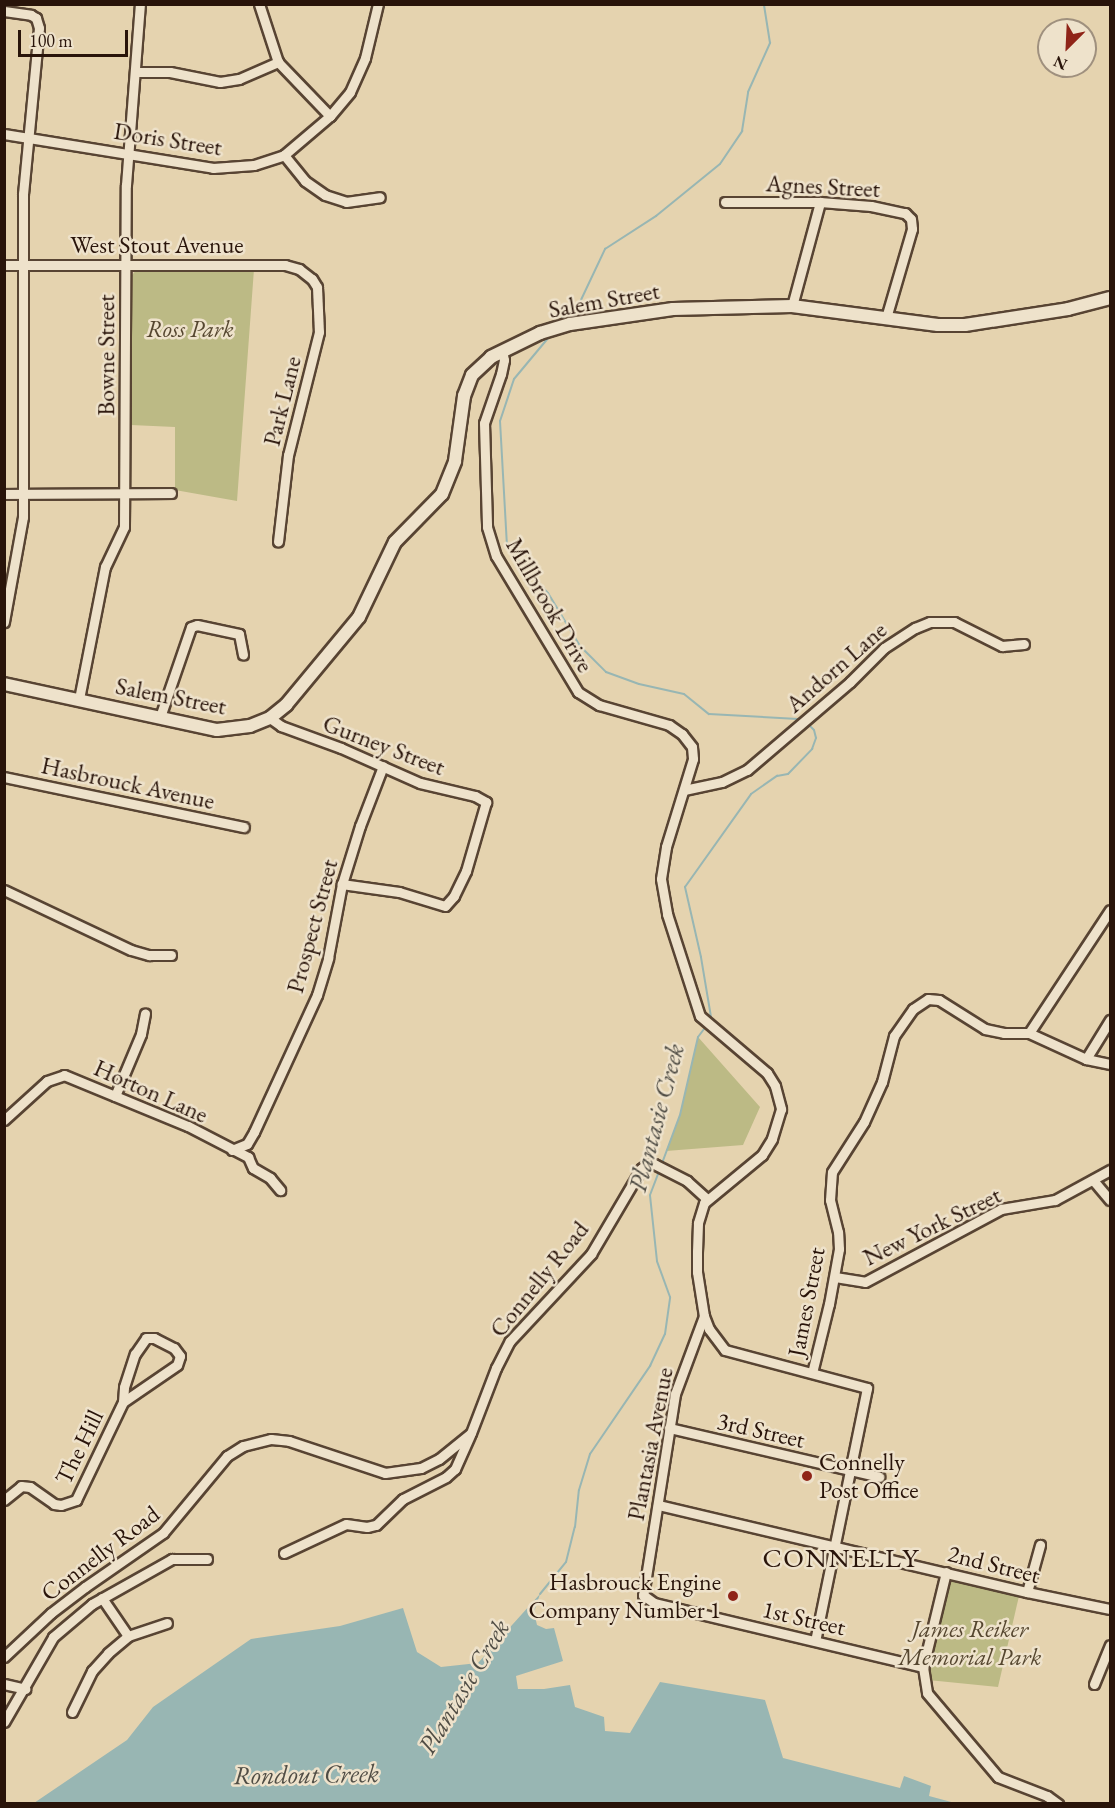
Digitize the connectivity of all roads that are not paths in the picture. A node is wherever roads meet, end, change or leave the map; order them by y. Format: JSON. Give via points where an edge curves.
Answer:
{"nodes":[{"id":1,"x":140,"y":4,"type":"edge"},
{"id":2,"x":259,"y":4,"type":"edge"},
{"id":3,"x":378,"y":4,"type":"edge"},
{"id":4,"x":4,"y":11,"type":"edge"},
{"id":5,"x":278,"y":62,"type":"junction"},
{"id":6,"x":136,"y":72,"type":"junction"},
{"id":7,"x":330,"y":116,"type":"junction"},
{"id":8,"x":4,"y":134,"type":"edge"},
{"id":9,"x":27,"y":137,"type":"junction"},
{"id":10,"x":129,"y":153,"type":"junction"},
{"id":11,"x":284,"y":155,"type":"junction"},
{"id":12,"x":380,"y":197,"type":"dead end"},
{"id":13,"x":725,"y":202,"type":"dead end"},
{"id":14,"x":820,"y":202,"type":"junction"},
{"id":15,"x":4,"y":265,"type":"edge"},
{"id":16,"x":23,"y":265,"type":"junction"},
{"id":17,"x":126,"y":265,"type":"junction"},
{"id":18,"x":307,"y":274,"type":"joint"},
{"id":19,"x":1110,"y":298,"type":"edge"},
{"id":20,"x":792,"y":306,"type":"junction"},
{"id":21,"x":886,"y":318,"type":"junction"},
{"id":22,"x":502,"y":351,"type":"junction"},
{"id":23,"x":4,"y":494,"type":"edge"},
{"id":24,"x":24,"y":494,"type":"junction"},
{"id":25,"x":125,"y":494,"type":"junction"},
{"id":26,"x":171,"y":494,"type":"dead end"},
{"id":27,"x":278,"y":541,"type":"dead end"},
{"id":28,"x":4,"y":622,"type":"edge"},
{"id":29,"x":1024,"y":645,"type":"dead end"},
{"id":30,"x":243,"y":655,"type":"dead end"},
{"id":31,"x":4,"y":684,"type":"edge"},
{"id":32,"x":79,"y":699,"type":"junction"},
{"id":33,"x":160,"y":717,"type":"junction"},
{"id":34,"x":270,"y":718,"type":"junction"},
{"id":35,"x":383,"y":766,"type":"junction"},
{"id":36,"x":4,"y":777,"type":"edge"},
{"id":37,"x":684,"y":790,"type":"junction"},
{"id":38,"x":243,"y":827,"type":"dead end"},
{"id":39,"x":342,"y":884,"type":"junction"},
{"id":40,"x":4,"y":890,"type":"edge"},
{"id":41,"x":1110,"y":910,"type":"edge"},
{"id":42,"x":171,"y":955,"type":"dead end"},
{"id":43,"x":145,"y":1013,"type":"dead end"},
{"id":44,"x":1110,"y":1020,"type":"edge"},
{"id":45,"x":1029,"y":1033,"type":"junction"},
{"id":46,"x":1086,"y":1059,"type":"junction"},
{"id":47,"x":1110,"y":1064,"type":"edge"},
{"id":48,"x":115,"y":1096,"type":"junction"},
{"id":49,"x":4,"y":1120,"type":"edge"},
{"id":50,"x":232,"y":1150,"type":"junction"},
{"id":51,"x":1110,"y":1170,"type":"edge"},
{"id":52,"x":1093,"y":1180,"type":"junction"},
{"id":53,"x":280,"y":1190,"type":"dead end"},
{"id":54,"x":707,"y":1199,"type":"junction"},
{"id":55,"x":1110,"y":1200,"type":"edge"},
{"id":56,"x":835,"y":1277,"type":"junction"},
{"id":57,"x":704,"y":1316,"type":"junction"},
{"id":58,"x":812,"y":1373,"type":"junction"},
{"id":59,"x":123,"y":1401,"type":"junction"},
{"id":60,"x":669,"y":1428,"type":"junction"},
{"id":61,"x":471,"y":1433,"type":"junction"},
{"id":62,"x":849,"y":1470,"type":"junction"},
{"id":63,"x":879,"y":1477,"type":"dead end"},
{"id":64,"x":4,"y":1500,"type":"edge"},
{"id":65,"x":658,"y":1505,"type":"junction"},
{"id":66,"x":834,"y":1545,"type":"junction"},
{"id":67,"x":1040,"y":1545,"type":"dead end"},
{"id":68,"x":284,"y":1553,"type":"dead end"},
{"id":69,"x":207,"y":1559,"type":"dead end"},
{"id":70,"x":946,"y":1572,"type":"junction"},
{"id":71,"x":1027,"y":1592,"type":"junction"},
{"id":72,"x":643,"y":1595,"type":"joint"},
{"id":73,"x":102,"y":1598,"type":"junction"},
{"id":74,"x":1110,"y":1610,"type":"edge"},
{"id":75,"x":167,"y":1623,"type":"dead end"},
{"id":76,"x":128,"y":1636,"type":"junction"},
{"id":77,"x":815,"y":1641,"type":"junction"},
{"id":78,"x":1110,"y":1645,"type":"edge"},
{"id":79,"x":4,"y":1657,"type":"edge"},
{"id":80,"x":923,"y":1667,"type":"junction"},
{"id":81,"x":4,"y":1684,"type":"edge"},
{"id":82,"x":1094,"y":1684,"type":"dead end"},
{"id":83,"x":25,"y":1689,"type":"junction"},
{"id":84,"x":72,"y":1712,"type":"dead end"},
{"id":85,"x":4,"y":1722,"type":"edge"},
{"id":86,"x":1058,"y":1803,"type":"edge"}],
"edges":[{"from":1,"to":6,"type":"street","name":"Bowne Street"},
{"from":2,"to":5,"type":"street"},
{"from":3,"to":7,"type":"street","name":"Doris Street","via":[[359,75]]},
{"from":4,"to":9,"type":"street","via":[[31,15],[38,23]]},
{"from":5,"to":6,"type":"street","via":[[239,80],[220,82],[170,72]]},
{"from":5,"to":7,"type":"street"},
{"from":6,"to":10,"type":"street","name":"Bowne Street"},
{"from":7,"to":11,"type":"street","name":"Doris Street"},
{"from":8,"to":9,"type":"street","name":"Doris Street"},
{"from":9,"to":10,"type":"street","name":"Doris Street"},
{"from":9,"to":16,"type":"street"},
{"from":10,"to":11,"type":"street","name":"Doris Street","via":[[228,169]]},
{"from":10,"to":17,"type":"street","name":"Bowne Street"},
{"from":11,"to":12,"type":"street","via":[[305,181],[325,195],[346,201]]},
{"from":13,"to":14,"type":"street","name":"Agnes Street"},
{"from":14,"to":20,"type":"street"},
{"from":14,"to":21,"type":"street","name":"Agnes Street","via":[[899,210],[912,223]]},
{"from":15,"to":16,"type":"street","name":"West Stout Avenue"},
{"from":16,"to":17,"type":"street","name":"West Stout Avenue"},
{"from":16,"to":24,"type":"street"},
{"from":17,"to":18,"type":"street","name":"West Stout Avenue","via":[[285,265]]},
{"from":17,"to":25,"type":"street","name":"Bowne Street"},
{"from":18,"to":27,"type":"street","name":"Park Lane","via":[[317,287],[319,332],[288,455]]},
{"from":19,"to":21,"type":"street","name":"Salem Street","via":[[965,326]]},
{"from":20,"to":21,"type":"street","name":"Salem Street"},
{"from":20,"to":22,"type":"street","name":"Salem Street","via":[[673,309],[608,318],[560,326]]},
{"from":22,"to":34,"type":"street","name":"Salem Street","via":[[478,368],[467,387],[455,461],[442,494],[395,542],[359,616],[286,705]]},
{"from":22,"to":37,"type":"street","name":"Millbrook Drive","via":[[501,374],[483,423],[487,526],[496,556],[578,692],[599,705],[655,719],[688,740],[694,752]]},
{"from":23,"to":24,"type":"street"},
{"from":24,"to":25,"type":"street"},
{"from":24,"to":28,"type":"street","via":[[22,528]]},
{"from":25,"to":26,"type":"street"},
{"from":25,"to":32,"type":"street","name":"Bowne Street","via":[[124,527],[105,567]]},
{"from":29,"to":37,"type":"street","name":"Andorn Lane","via":[[1002,646],[954,622],[930,622],[915,628],[884,648],[747,770],[722,782]]},
{"from":30,"to":33,"type":"street","via":[[239,634],[191,627]]},
{"from":31,"to":32,"type":"street","name":"Salem Street"},
{"from":32,"to":33,"type":"street","name":"Salem Street"},
{"from":33,"to":34,"type":"street","name":"Salem Street","via":[[231,730]]},
{"from":34,"to":35,"type":"street","name":"Gurney Street","via":[[281,726]]},
{"from":35,"to":39,"type":"street","name":"Prospect Street"},
{"from":35,"to":39,"type":"street","name":"Gurney Street","via":[[420,783],[486,802],[466,871],[448,904],[442,906],[399,892]]},
{"from":36,"to":38,"type":"street","name":"Hasbrouck Avenue"},
{"from":37,"to":54,"type":"street","name":"Millbrook Drive","via":[[666,847],[661,879],[667,914],[700,1016],[767,1073],[781,1109],[772,1140],[762,1155]]},
{"from":39,"to":50,"type":"street","name":"Prospect Street","via":[[325,970],[300,1035],[247,1144]]},
{"from":40,"to":42,"type":"street","via":[[131,950]]},
{"from":41,"to":45,"type":"street"},
{"from":43,"to":48,"type":"street","via":[[141,1034]]},
{"from":44,"to":46,"type":"street"},
{"from":45,"to":46,"type":"street","name":"James Street"},
{"from":45,"to":56,"type":"street","name":"James Street","via":[[986,1029],[939,1000],[922,1002],[904,1019],[894,1036],[877,1095],[830,1180],[830,1200],[838,1232]]},
{"from":46,"to":47,"type":"street","name":"James Street"},
{"from":48,"to":49,"type":"street","name":"Horton Lane","via":[[58,1075],[46,1081]]},
{"from":48,"to":50,"type":"street","name":"Horton Lane","via":[[188,1126]]},
{"from":50,"to":53,"type":"street","name":"Horton Lane","via":[[248,1156],[253,1168]]},
{"from":51,"to":52,"type":"street","name":"New York Street"},
{"from":52,"to":55,"type":"street"},
{"from":52,"to":56,"type":"street","name":"New York Street","via":[[1055,1200],[1001,1209],[865,1282]]},
{"from":54,"to":57,"type":"street","name":"Plantasia Avenue","via":[[698,1223],[697,1252]]},
{"from":54,"to":61,"type":"street","name":"Connelly Road","via":[[687,1181],[654,1164],[641,1168],[591,1254],[510,1341]]},
{"from":56,"to":58,"type":"street","name":"James Street"},
{"from":57,"to":58,"type":"street","via":[[725,1350]]},
{"from":57,"to":60,"type":"street","name":"Plantasia Avenue","via":[[675,1394]]},
{"from":58,"to":62,"type":"street","via":[[867,1388]]},
{"from":59,"to":59,"type":"street","name":"The Hill","via":[[140,1343],[154,1338],[174,1348],[180,1356],[177,1365]]},
{"from":59,"to":64,"type":"street","name":"The Hill","via":[[76,1500],[54,1504],[30,1487],[21,1486]]},
{"from":60,"to":62,"type":"street","name":"3rd Street"},
{"from":60,"to":65,"type":"street","name":"Plantasia Avenue"},
{"from":61,"to":68,"type":"street","via":[[454,1469],[446,1477],[403,1499],[376,1525],[346,1524]]},
{"from":61,"to":79,"type":"street","name":"Connelly Road","via":[[421,1468],[385,1473],[290,1441],[271,1439],[243,1446],[226,1456],[163,1533],[60,1607]]},
{"from":62,"to":63,"type":"street","name":"3rd Street"},
{"from":62,"to":66,"type":"street"},
{"from":65,"to":66,"type":"street","name":"2nd Street"},
{"from":65,"to":72,"type":"street","name":"Plantasia Avenue"},
{"from":66,"to":70,"type":"street","name":"2nd Street"},
{"from":66,"to":77,"type":"street"},
{"from":67,"to":71,"type":"street"},
{"from":69,"to":73,"type":"street","via":[[172,1559]]},
{"from":70,"to":71,"type":"street","name":"2nd Street"},
{"from":70,"to":80,"type":"street"},
{"from":71,"to":74,"type":"street","name":"2nd Street"},
{"from":72,"to":77,"type":"street","name":"1st Street","via":[[654,1603]]},
{"from":73,"to":76,"type":"street"},
{"from":73,"to":83,"type":"street","via":[[53,1636]]},
{"from":75,"to":76,"type":"street"},
{"from":76,"to":84,"type":"street","via":[[92,1671]]},
{"from":77,"to":80,"type":"street","name":"1st Street"},
{"from":78,"to":82,"type":"street"},
{"from":80,"to":86,"type":"street","via":[[930,1698],[998,1777]]},
{"from":81,"to":83,"type":"street"},
{"from":83,"to":85,"type":"street"}]}
